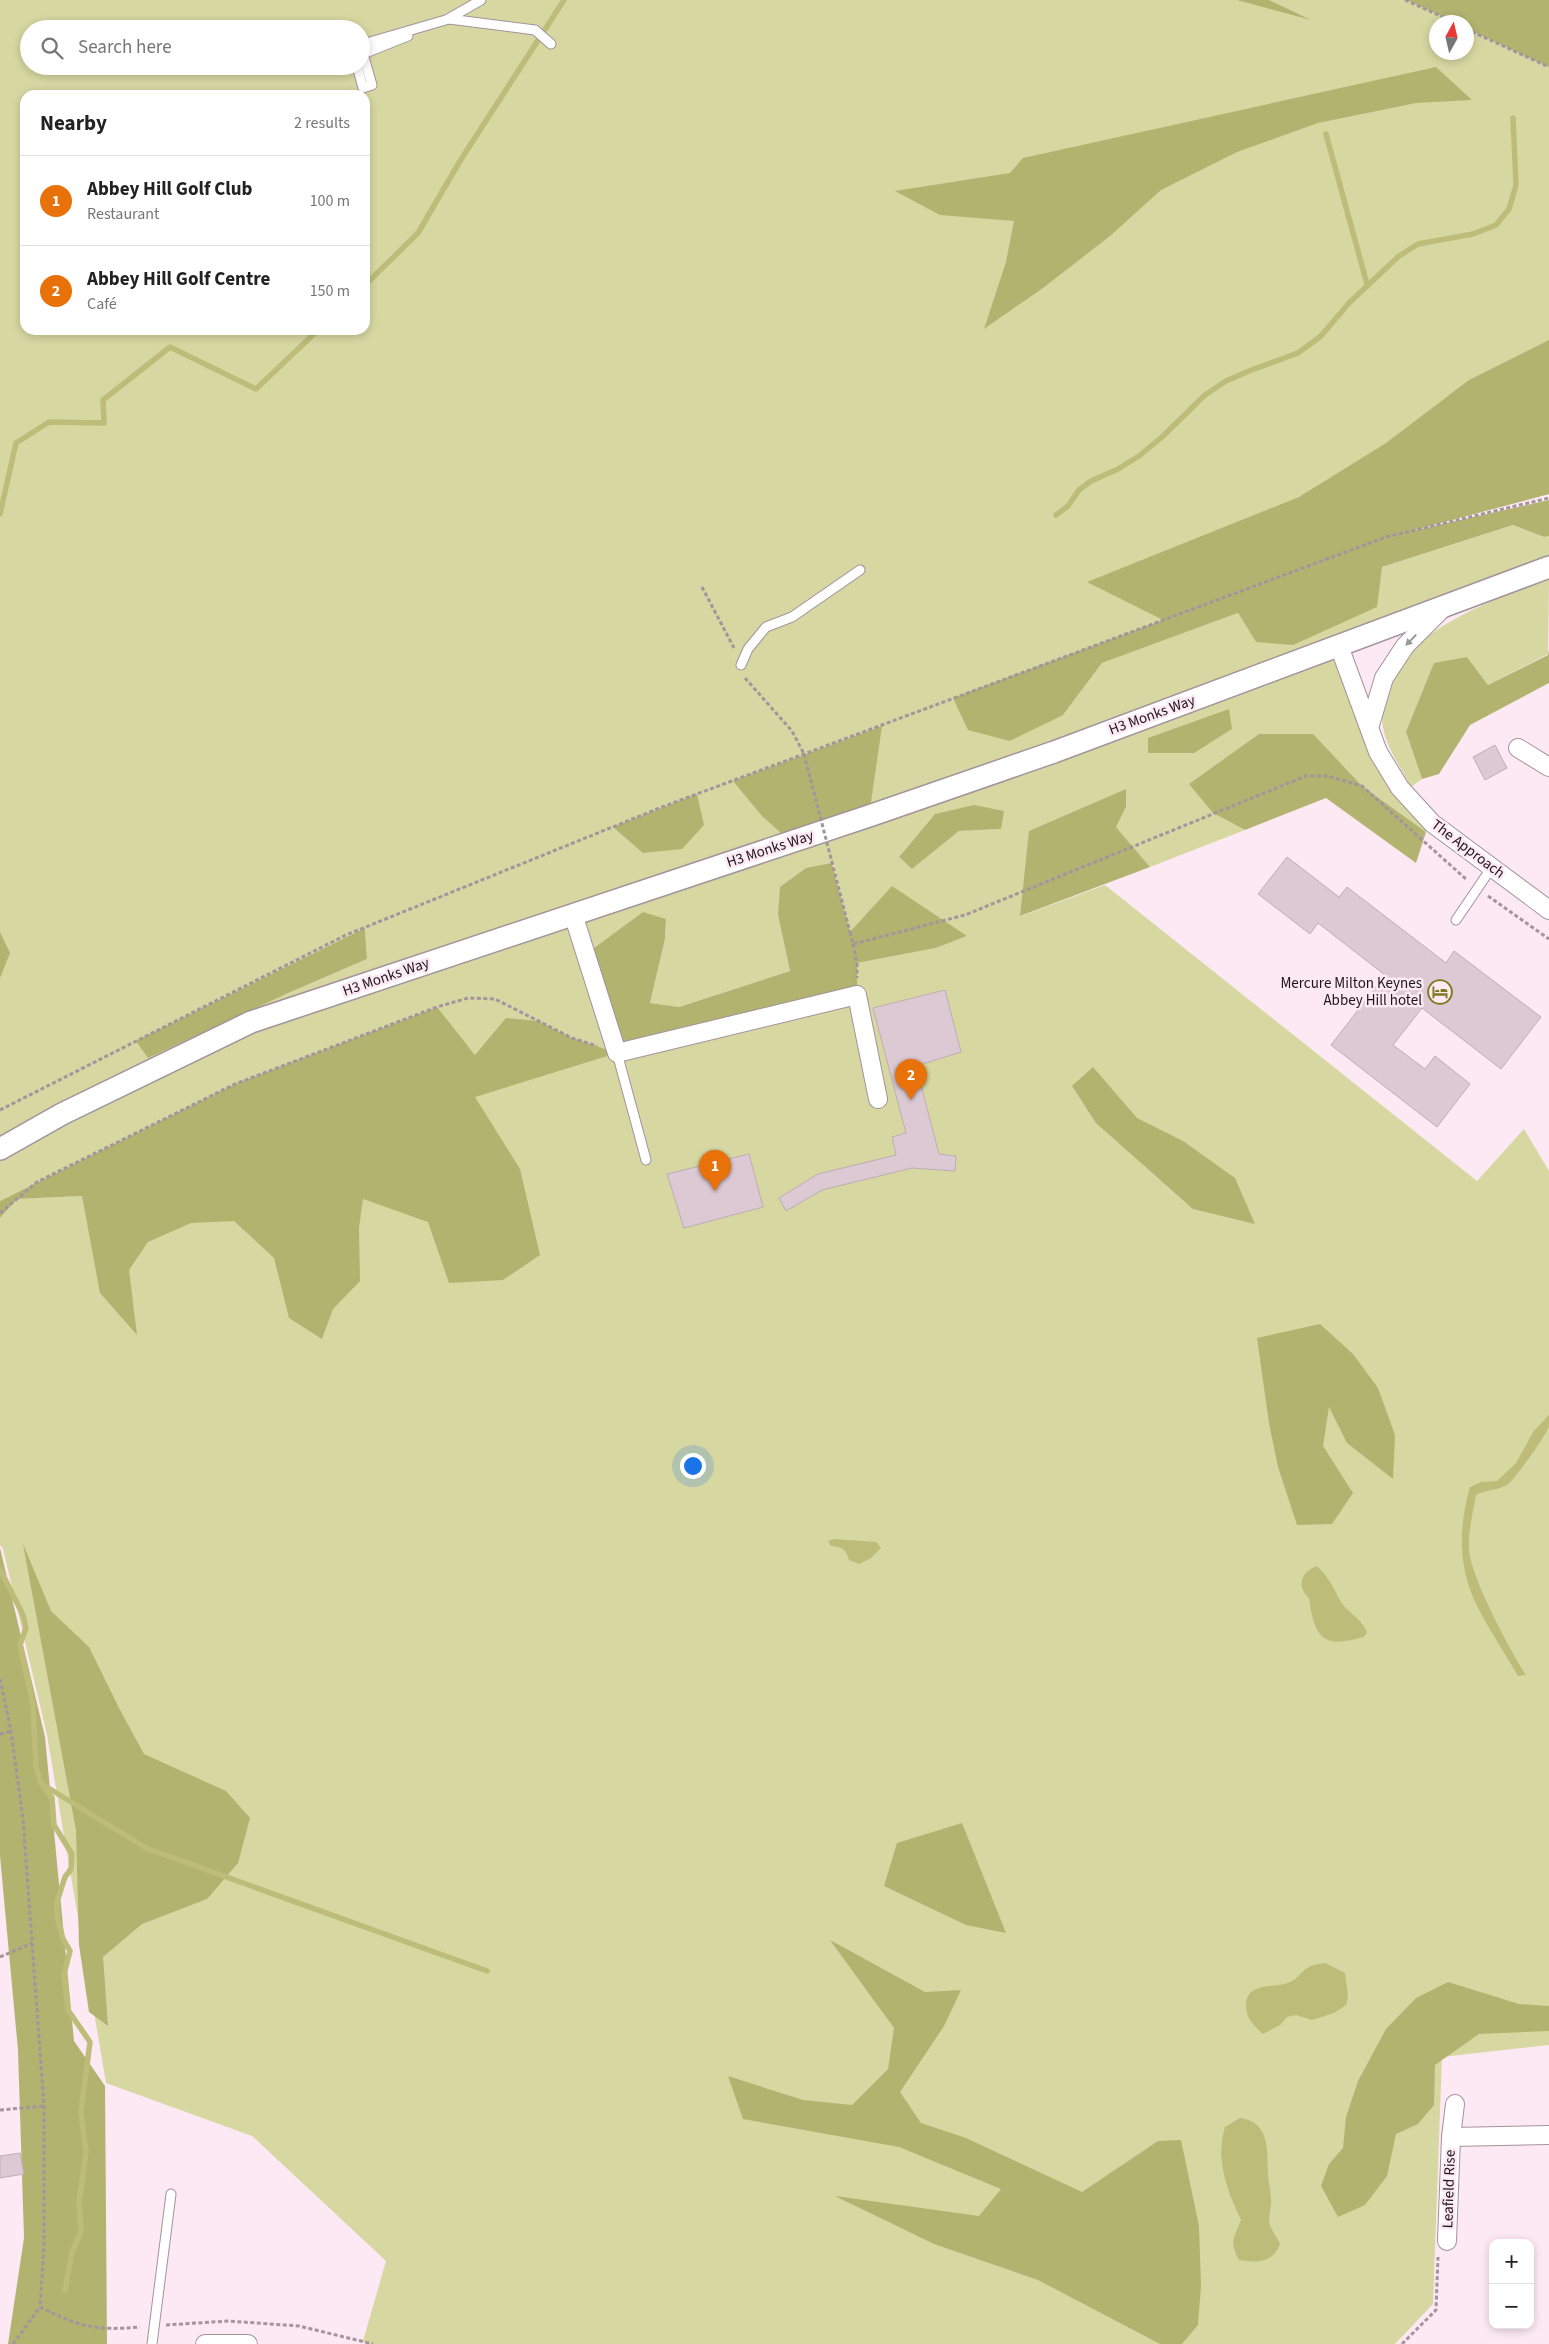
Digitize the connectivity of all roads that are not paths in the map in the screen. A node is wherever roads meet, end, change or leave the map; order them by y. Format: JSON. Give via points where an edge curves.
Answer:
{"nodes":[{"id":1,"x":482,"y":0,"type":"edge"},
{"id":2,"x":449,"y":19,"type":"junction"},
{"id":3,"x":370,"y":42,"type":"edge"},
{"id":4,"x":552,"y":44,"type":"dead end"},
{"id":5,"x":370,"y":51,"type":"edge"},
{"id":6,"x":359,"y":75,"type":"edge"},
{"id":7,"x":369,"y":75,"type":"edge"},
{"id":8,"x":1549,"y":567,"type":"edge"},
{"id":9,"x":860,"y":570,"type":"dead end"},
{"id":10,"x":1445,"y":606,"type":"junction"},
{"id":11,"x":1339,"y":646,"type":"junction"},
{"id":12,"x":741,"y":665,"type":"dead end"},
{"id":13,"x":1370,"y":725,"type":"junction"},
{"id":14,"x":1518,"y":748,"type":"dead end"},
{"id":15,"x":1549,"y":767,"type":"edge"},
{"id":16,"x":1492,"y":867,"type":"junction"},
{"id":17,"x":1549,"y":910,"type":"edge"},
{"id":18,"x":573,"y":914,"type":"junction"},
{"id":19,"x":1456,"y":920,"type":"dead end"},
{"id":20,"x":618,"y":1053,"type":"junction"},
{"id":21,"x":878,"y":1098,"type":"dead end"},
{"id":22,"x":0,"y":1149,"type":"edge"},
{"id":23,"x":646,"y":1160,"type":"dead end"},
{"id":24,"x":1456,"y":2104,"type":"dead end"},
{"id":25,"x":1549,"y":2135,"type":"edge"},
{"id":26,"x":1451,"y":2137,"type":"junction"},
{"id":27,"x":171,"y":2194,"type":"dead end"},
{"id":28,"x":1447,"y":2241,"type":"road end"},
{"id":29,"x":152,"y":2344,"type":"edge"},
{"id":30,"x":205,"y":2344,"type":"edge"},
{"id":31,"x":248,"y":2344,"type":"edge"}],
"edges":[{"from":1,"to":2,"type":"lane"},
{"from":2,"to":3,"type":"lane"},
{"from":2,"to":4,"type":"lane","via":[[535,30]]},
{"from":2,"to":5,"type":"lane"},
{"from":6,"to":7,"type":"lane","via":[[363,88],[372,85]]},
{"from":8,"to":10,"type":"street","name":"H3 Monks Way"},
{"from":9,"to":12,"type":"lane","via":[[792,617],[766,627],[748,649]]},
{"from":10,"to":11,"type":"street","name":"H3 Monks Way"},
{"from":10,"to":13,"type":"street","one_way":true,"via":[[1405,646],[1384,678]]},
{"from":11,"to":13,"type":"street","name":"The Approach"},
{"from":11,"to":18,"type":"street","name":"H3 Monks Way","via":[[1054,752]]},
{"from":13,"to":16,"type":"street","name":"The Approach","via":[[1378,752],[1400,788],[1432,823]]},
{"from":14,"to":15,"type":"street"},
{"from":16,"to":17,"type":"street","name":"The Approach"},
{"from":16,"to":19,"type":"lane"},
{"from":18,"to":20,"type":"street"},
{"from":18,"to":22,"type":"street","name":"H3 Monks Way","via":[[251,1022],[62,1114]]},
{"from":20,"to":21,"type":"street","via":[[857,995]]},
{"from":20,"to":23,"type":"lane"},
{"from":24,"to":26,"type":"street","name":"Leafield Rise"},
{"from":25,"to":26,"type":"street","name":"Leafield Rise"},
{"from":26,"to":28,"type":"street","name":"Leafield Rise"},
{"from":27,"to":29,"type":"lane"},
{"from":30,"to":31,"type":"street"}]}
